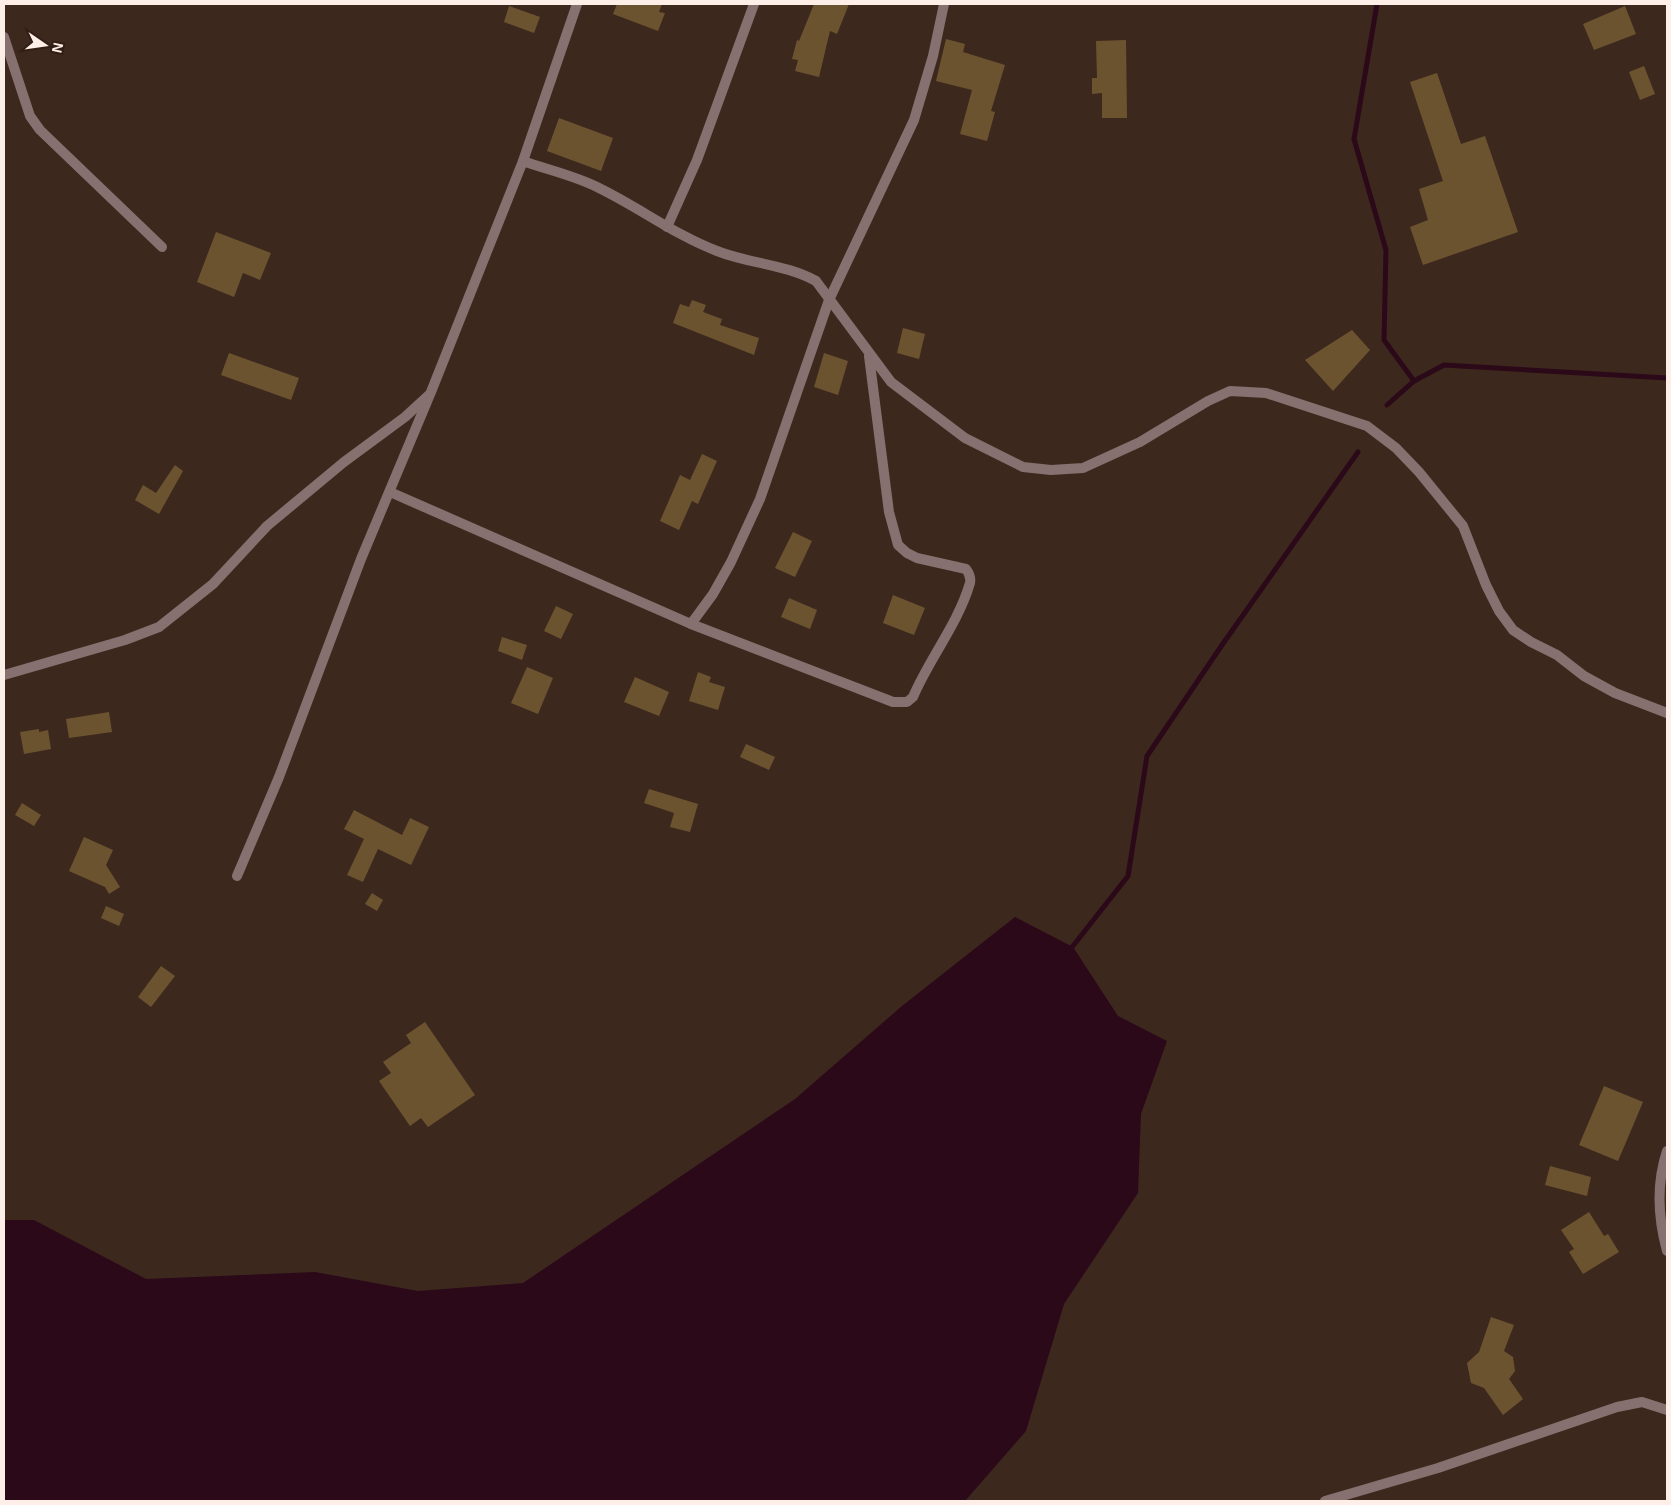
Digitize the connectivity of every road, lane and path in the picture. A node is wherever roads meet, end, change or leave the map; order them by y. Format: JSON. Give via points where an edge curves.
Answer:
{"nodes":[{"id":1,"x":577,"y":4,"type":"edge"},
{"id":2,"x":754,"y":4,"type":"edge"},
{"id":3,"x":944,"y":4,"type":"edge"},
{"id":4,"x":4,"y":37,"type":"edge"},
{"id":5,"x":523,"y":161,"type":"junction"},
{"id":6,"x":667,"y":227,"type":"junction"},
{"id":7,"x":162,"y":246,"type":"dead end"},
{"id":8,"x":829,"y":300,"type":"junction"},
{"id":9,"x":869,"y":354,"type":"junction"},
{"id":10,"x":431,"y":392,"type":"junction"},
{"id":11,"x":390,"y":492,"type":"junction"},
{"id":12,"x":691,"y":624,"type":"junction"},
{"id":13,"x":4,"y":675,"type":"edge"},
{"id":14,"x":1667,"y":713,"type":"edge"},
{"id":15,"x":237,"y":876,"type":"dead end"},
{"id":16,"x":1667,"y":1151,"type":"edge"},
{"id":17,"x":1667,"y":1251,"type":"edge"},
{"id":18,"x":1667,"y":1410,"type":"edge"},
{"id":19,"x":1325,"y":1501,"type":"edge"}],
"edges":[{"from":1,"to":5,"type":"street"},
{"from":2,"to":6,"type":"street","via":[[697,160]]},
{"from":3,"to":8,"type":"street","via":[[914,120]]},
{"from":4,"to":7,"type":"street","via":[[30,116],[40,130]]},
{"from":5,"to":6,"type":"street","via":[[597,187]]},
{"from":5,"to":10,"type":"street"},
{"from":6,"to":8,"type":"street","via":[[718,252],[798,271],[816,281]]},
{"from":8,"to":9,"type":"street"},
{"from":8,"to":12,"type":"street","via":[[760,499],[727,570]]},
{"from":9,"to":12,"type":"street","via":[[889,512],[898,545],[917,558],[966,569],[970,574],[956,616],[913,697],[907,702],[893,702]]},
{"from":9,"to":14,"type":"street","via":[[891,382],[928,411],[965,438],[1023,467],[1051,470],[1083,468],[1140,442],[1230,391],[1266,393],[1367,426],[1396,448],[1463,526],[1486,585],[1513,630],[1615,693]]},
{"from":10,"to":11,"type":"street"},
{"from":10,"to":13,"type":"street","via":[[405,417],[344,462],[274,521],[213,584],[159,626],[125,640]]},
{"from":11,"to":12,"type":"street"},
{"from":11,"to":15,"type":"street"},
{"from":16,"to":17,"type":"street","via":[[1658,1201]]},
{"from":18,"to":19,"type":"street","via":[[1642,1402],[1617,1407],[1438,1468]]}]}
